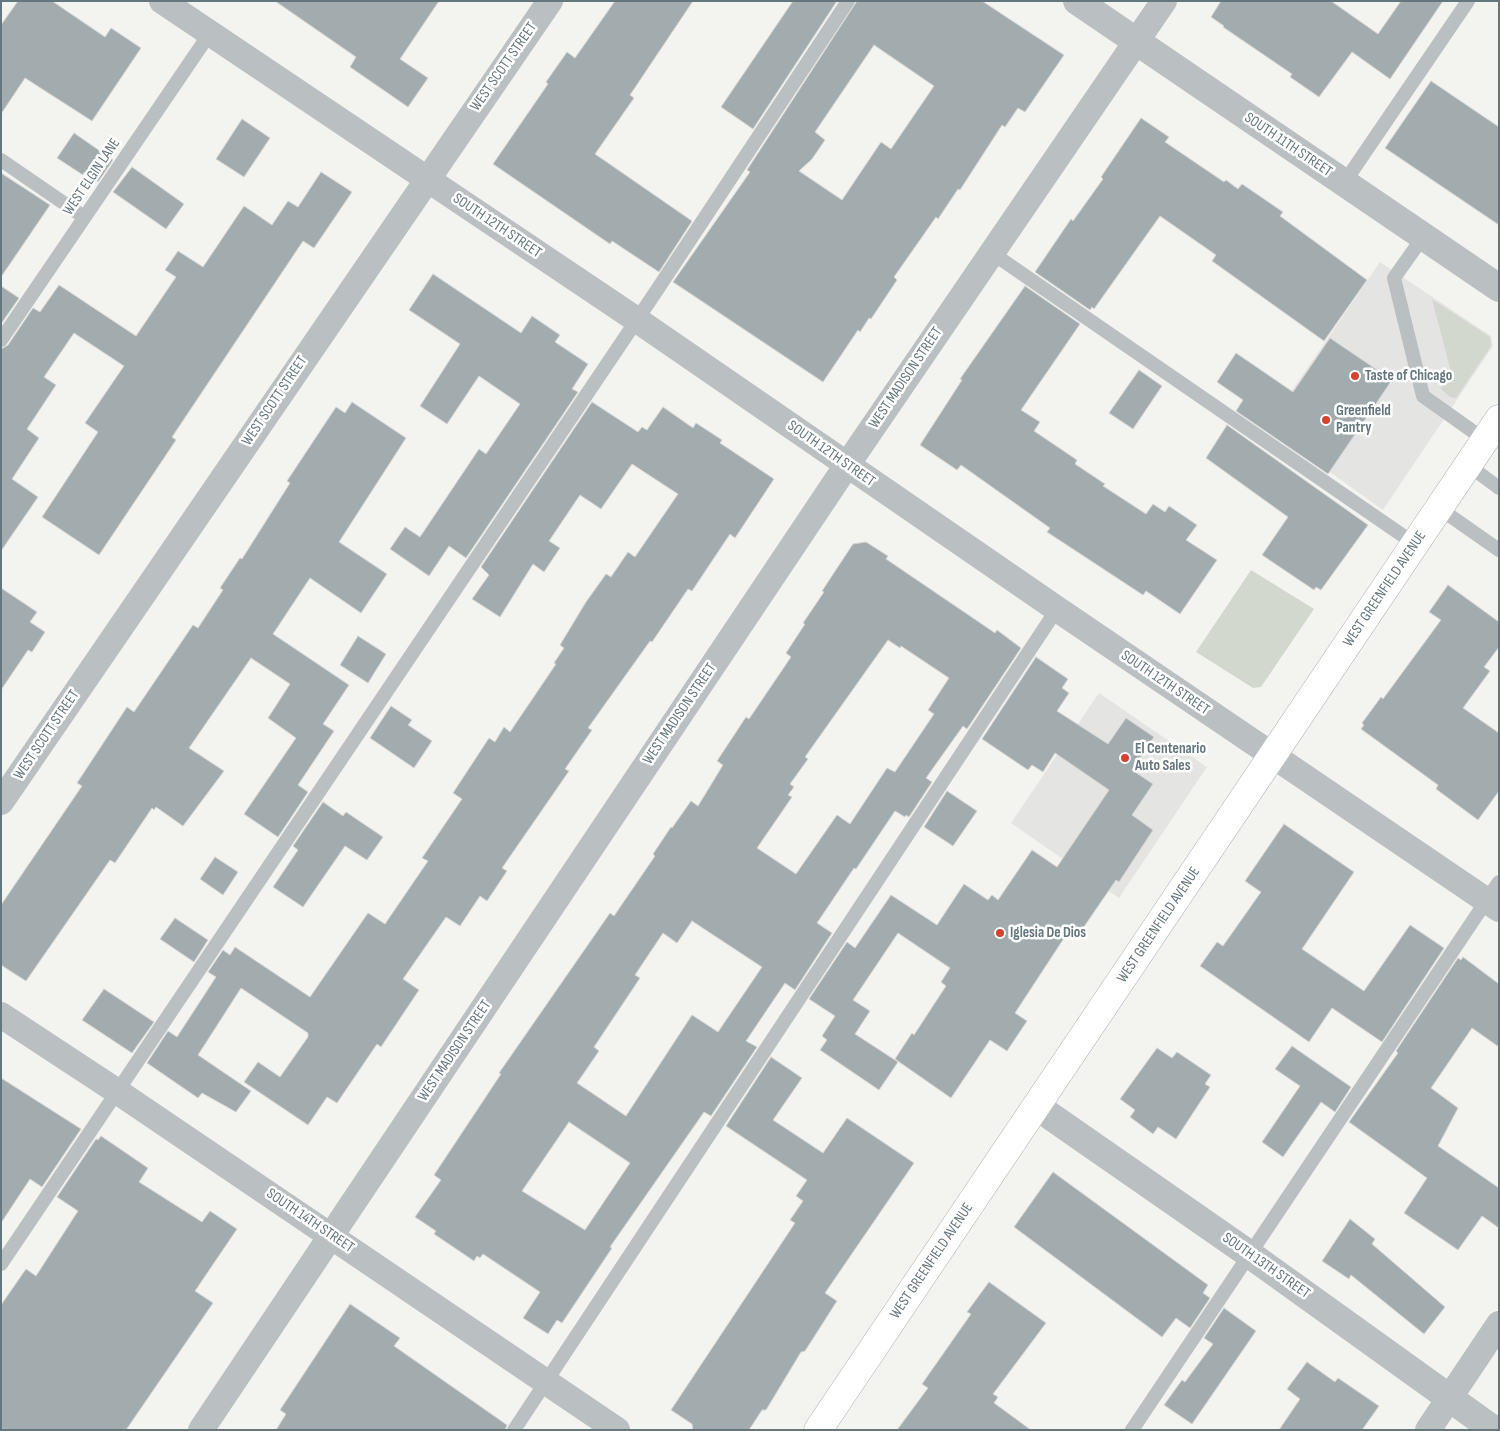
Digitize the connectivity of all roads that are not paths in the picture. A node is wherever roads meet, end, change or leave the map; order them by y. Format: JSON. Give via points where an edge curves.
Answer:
{"nodes":[{"id":1,"x":162,"y":1,"type":"edge"},
{"id":2,"x":550,"y":1,"type":"edge"},
{"id":3,"x":848,"y":1,"type":"edge"},
{"id":4,"x":1077,"y":1,"type":"edge"},
{"id":5,"x":1164,"y":1,"type":"edge"},
{"id":6,"x":1468,"y":1,"type":"edge"},
{"id":7,"x":210,"y":33,"type":"junction"},
{"id":8,"x":1136,"y":42,"type":"junction"},
{"id":9,"x":1,"y":160,"type":"edge"},
{"id":10,"x":427,"y":179,"type":"junction"},
{"id":11,"x":1344,"y":183,"type":"junction"},
{"id":12,"x":84,"y":217,"type":"junction"},
{"id":13,"x":1423,"y":237,"type":"junction"},
{"id":14,"x":992,"y":254,"type":"junction"},
{"id":15,"x":1499,"y":288,"type":"edge"},
{"id":16,"x":636,"y":320,"type":"junction"},
{"id":17,"x":1,"y":340,"type":"edge"},
{"id":18,"x":1492,"y":430,"type":"edge"},
{"id":19,"x":847,"y":465,"type":"junction"},
{"id":20,"x":1468,"y":465,"type":"junction"},
{"id":21,"x":1499,"y":488,"type":"edge"},
{"id":22,"x":1439,"y":508,"type":"junction"},
{"id":23,"x":1415,"y":544,"type":"junction"},
{"id":24,"x":1499,"y":550,"type":"edge"},
{"id":25,"x":1056,"y":609,"type":"junction"},
{"id":26,"x":1273,"y":755,"type":"junction"},
{"id":27,"x":1,"y":802,"type":"edge"},
{"id":28,"x":1495,"y":897,"type":"edge"},
{"id":29,"x":1,"y":1016,"type":"edge"},
{"id":30,"x":118,"y":1092,"type":"junction"},
{"id":31,"x":1036,"y":1106,"type":"junction"},
{"id":32,"x":331,"y":1236,"type":"junction"},
{"id":33,"x":1249,"y":1254,"type":"junction"},
{"id":34,"x":1,"y":1264,"type":"edge"},
{"id":35,"x":1499,"y":1324,"type":"edge"},
{"id":36,"x":547,"y":1381,"type":"junction"},
{"id":37,"x":1450,"y":1397,"type":"junction"},
{"id":38,"x":201,"y":1430,"type":"edge"},
{"id":39,"x":514,"y":1430,"type":"edge"},
{"id":40,"x":617,"y":1430,"type":"edge"},
{"id":41,"x":818,"y":1430,"type":"edge"},
{"id":42,"x":1132,"y":1430,"type":"edge"},
{"id":43,"x":1428,"y":1430,"type":"edge"},
{"id":44,"x":1494,"y":1430,"type":"edge"}],
"edges":[{"from":1,"to":7,"type":"street","name":"SOUTH 12TH STREET"},
{"from":2,"to":10,"type":"street","name":"WEST SCOTT STREET"},
{"from":3,"to":16,"type":"lane"},
{"from":4,"to":8,"type":"street","name":"SOUTH 11TH STREET"},
{"from":5,"to":8,"type":"street","name":"WEST MADISON STREET"},
{"from":6,"to":11,"type":"lane"},
{"from":7,"to":10,"type":"street","name":"SOUTH 12TH STREET"},
{"from":7,"to":12,"type":"lane","name":"WEST ELGIN LANE"},
{"from":8,"to":11,"type":"street","name":"SOUTH 11TH STREET"},
{"from":8,"to":14,"type":"street","name":"WEST MADISON STREET"},
{"from":9,"to":12,"type":"lane"},
{"from":10,"to":16,"type":"street","name":"SOUTH 12TH STREET"},
{"from":10,"to":27,"type":"street","name":"WEST SCOTT STREET"},
{"from":11,"to":13,"type":"street","name":"SOUTH 11TH STREET"},
{"from":12,"to":17,"type":"lane","name":"WEST ELGIN LANE"},
{"from":13,"to":15,"type":"street","name":"SOUTH 11TH STREET"},
{"from":13,"to":18,"type":"lane","via":[[1394,278],[1423,396]]},
{"from":14,"to":19,"type":"street","name":"WEST MADISON STREET"},
{"from":14,"to":23,"type":"lane"},
{"from":16,"to":19,"type":"street","name":"SOUTH 12TH STREET"},
{"from":16,"to":30,"type":"lane"},
{"from":18,"to":20,"type":"main road","name":"WEST GREENFIELD AVENUE"},
{"from":19,"to":25,"type":"street","name":"SOUTH 12TH STREET"},
{"from":19,"to":32,"type":"street","name":"WEST MADISON STREET"},
{"from":20,"to":21,"type":"lane"},
{"from":20,"to":22,"type":"main road","name":"WEST GREENFIELD AVENUE"},
{"from":22,"to":23,"type":"main road","name":"WEST GREENFIELD AVENUE"},
{"from":22,"to":24,"type":"lane"},
{"from":23,"to":26,"type":"main road","name":"WEST GREENFIELD AVENUE"},
{"from":25,"to":26,"type":"street","name":"SOUTH 12TH STREET"},
{"from":25,"to":36,"type":"lane"},
{"from":26,"to":28,"type":"street","name":"SOUTH 12TH STREET"},
{"from":26,"to":31,"type":"main road","name":"WEST GREENFIELD AVENUE"},
{"from":28,"to":33,"type":"lane"},
{"from":29,"to":30,"type":"street","name":"SOUTH 14TH STREET"},
{"from":30,"to":32,"type":"street","name":"SOUTH 14TH STREET"},
{"from":30,"to":34,"type":"lane"},
{"from":31,"to":33,"type":"street","name":"SOUTH 13TH STREET"},
{"from":31,"to":41,"type":"main road","name":"WEST GREENFIELD AVENUE"},
{"from":32,"to":36,"type":"street","name":"SOUTH 14TH STREET"},
{"from":32,"to":38,"type":"street","name":"WEST MADISON STREET"},
{"from":33,"to":37,"type":"street","name":"SOUTH 13TH STREET"},
{"from":33,"to":42,"type":"lane"},
{"from":35,"to":37,"type":"street"},
{"from":36,"to":39,"type":"lane"},
{"from":36,"to":40,"type":"street","name":"SOUTH 14TH STREET"},
{"from":37,"to":43,"type":"street"},
{"from":37,"to":44,"type":"street","name":"SOUTH 13TH STREET"}]}
